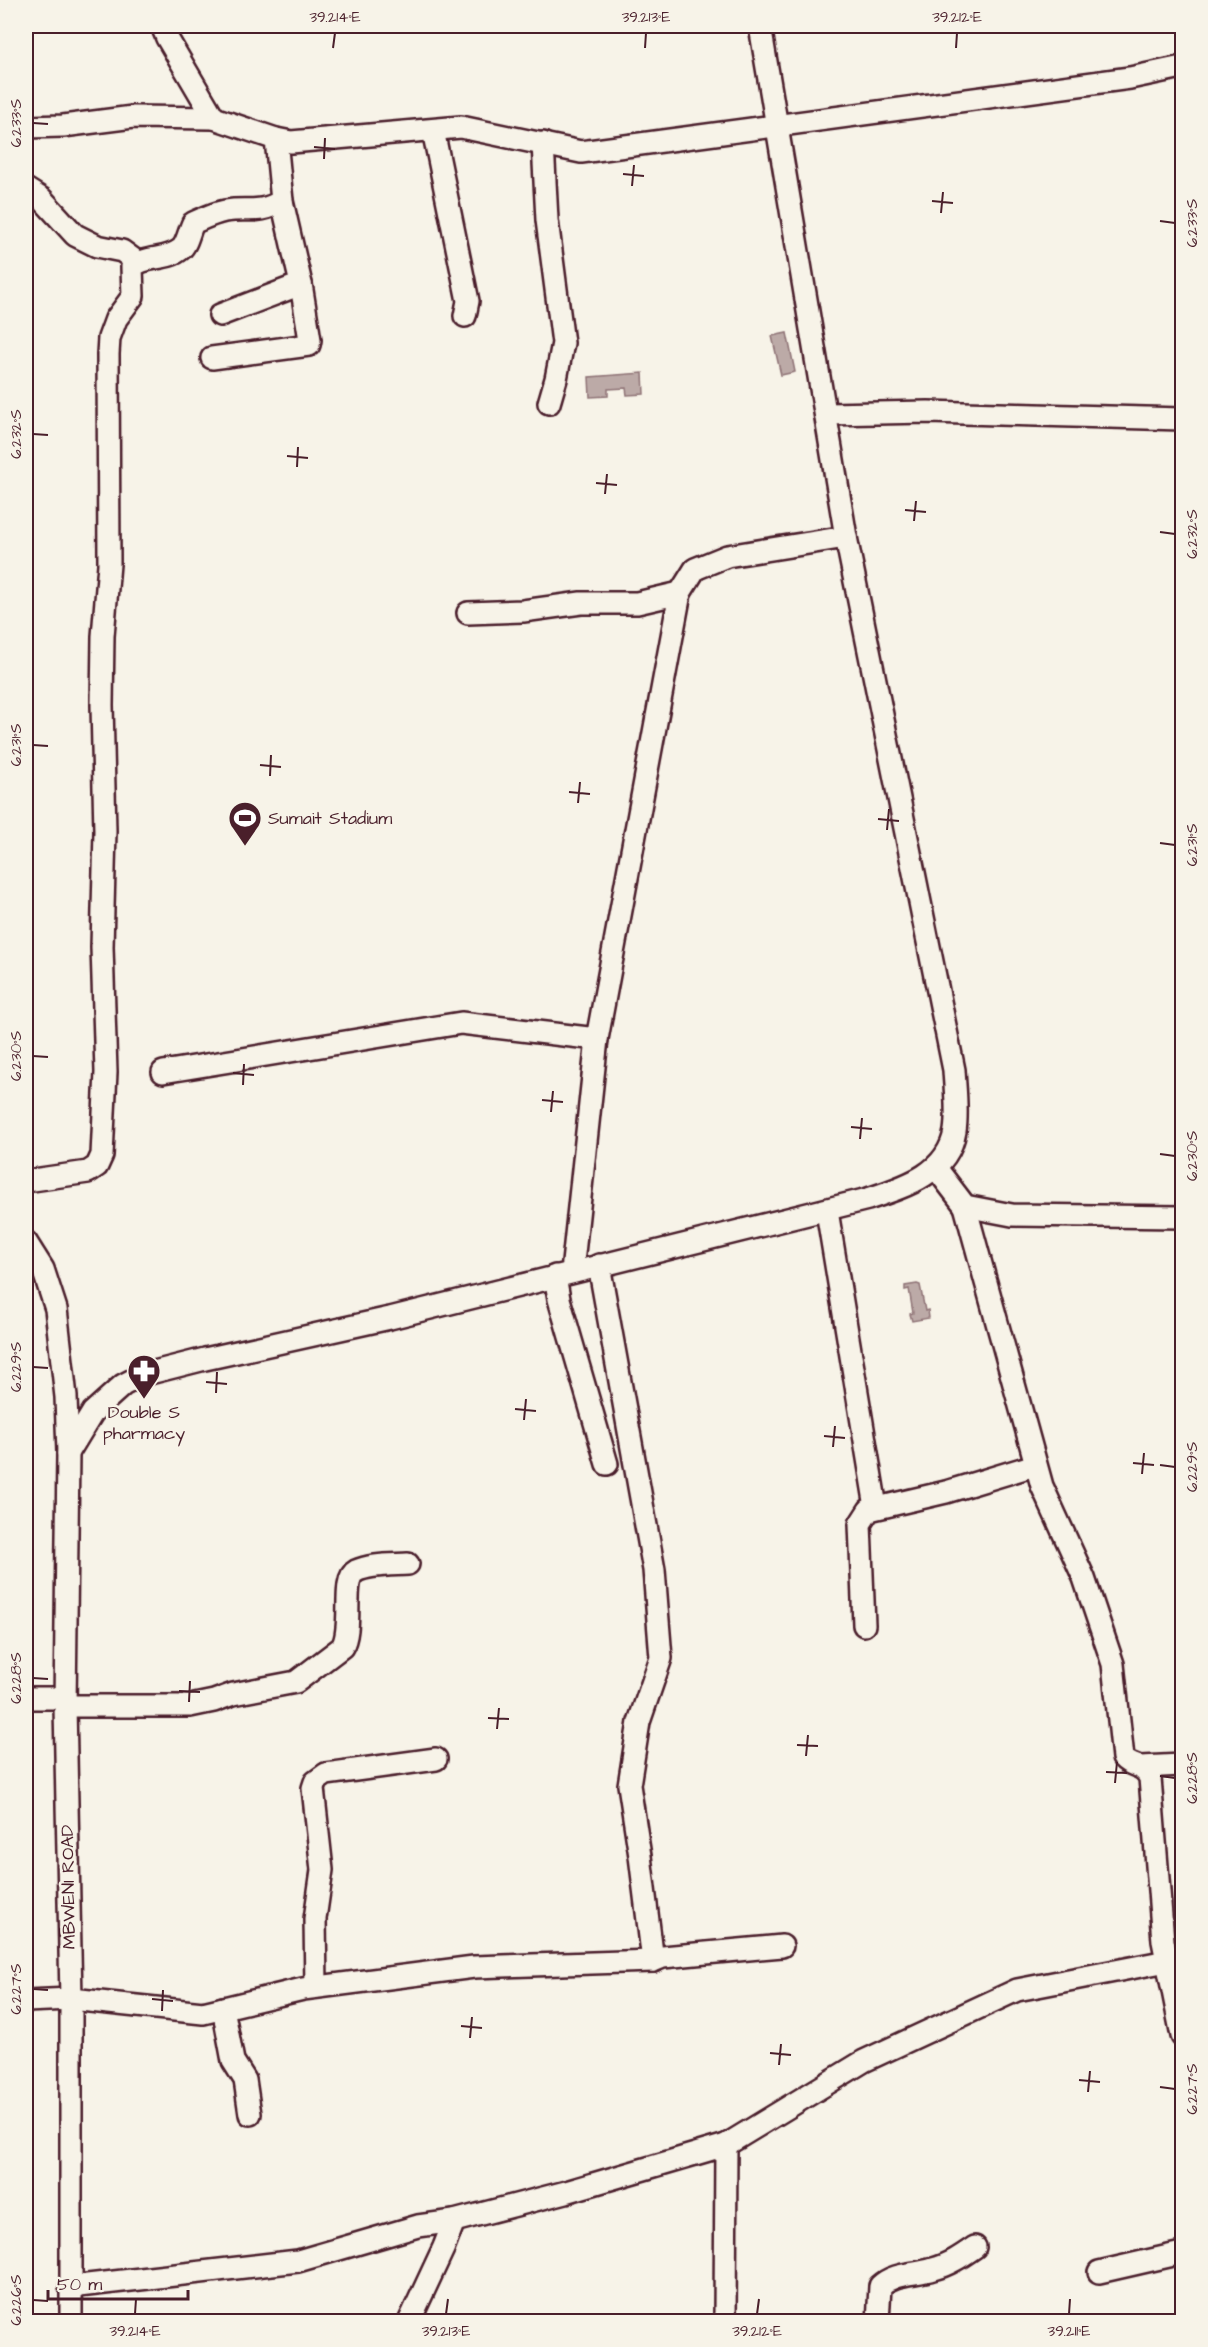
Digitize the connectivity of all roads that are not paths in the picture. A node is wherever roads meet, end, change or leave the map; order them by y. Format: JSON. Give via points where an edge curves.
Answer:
{"nodes":[{"id":1,"x":162,"y":26,"type":"edge"},
{"id":2,"x":760,"y":26,"type":"edge"},
{"id":3,"x":1182,"y":67,"type":"edge"},
{"id":4,"x":214,"y":118,"type":"junction"},
{"id":5,"x":777,"y":124,"type":"junction"},
{"id":6,"x":26,"y":127,"type":"edge"},
{"id":7,"x":433,"y":130,"type":"junction"},
{"id":8,"x":276,"y":139,"type":"junction"},
{"id":9,"x":543,"y":143,"type":"junction"},
{"id":10,"x":26,"y":189,"type":"edge"},
{"id":11,"x":282,"y":201,"type":"junction"},
{"id":12,"x":137,"y":262,"type":"junction"},
{"id":13,"x":301,"y":284,"type":"junction"},
{"id":14,"x":220,"y":315,"type":"dead end"},
{"id":15,"x":465,"y":316,"type":"dead end"},
{"id":16,"x":212,"y":358,"type":"dead end"},
{"id":17,"x":549,"y":403,"type":"dead end"},
{"id":18,"x":827,"y":414,"type":"junction"},
{"id":19,"x":1182,"y":419,"type":"edge"},
{"id":20,"x":846,"y":537,"type":"junction"},
{"id":21,"x":680,"y":593,"type":"junction"},
{"id":22,"x":468,"y":613,"type":"dead end"},
{"id":23,"x":597,"y":1039,"type":"junction"},
{"id":24,"x":164,"y":1072,"type":"dead end"},
{"id":25,"x":936,"y":1168,"type":"junction"},
{"id":26,"x":26,"y":1181,"type":"edge"},
{"id":27,"x":964,"y":1206,"type":"junction"},
{"id":28,"x":827,"y":1211,"type":"junction"},
{"id":29,"x":1182,"y":1217,"type":"edge"},
{"id":30,"x":26,"y":1242,"type":"edge"},
{"id":31,"x":599,"y":1265,"type":"junction"},
{"id":32,"x":563,"y":1274,"type":"junction"},
{"id":33,"x":68,"y":1453,"type":"junction"},
{"id":34,"x":606,"y":1464,"type":"dead end"},
{"id":35,"x":1035,"y":1465,"type":"junction"},
{"id":36,"x":876,"y":1507,"type":"junction"},
{"id":37,"x":408,"y":1564,"type":"dead end"},
{"id":38,"x":864,"y":1625,"type":"dead end"},
{"id":39,"x":26,"y":1698,"type":"edge"},
{"id":40,"x":65,"y":1702,"type":"junction"},
{"id":41,"x":436,"y":1758,"type":"dead end"},
{"id":42,"x":1182,"y":1765,"type":"edge"},
{"id":43,"x":1142,"y":1767,"type":"junction"},
{"id":44,"x":782,"y":1946,"type":"dead end"},
{"id":45,"x":653,"y":1961,"type":"junction"},
{"id":46,"x":1167,"y":1962,"type":"junction"},
{"id":47,"x":316,"y":1988,"type":"junction"},
{"id":48,"x":70,"y":1999,"type":"junction"},
{"id":49,"x":26,"y":2001,"type":"edge"},
{"id":50,"x":222,"y":2008,"type":"junction"},
{"id":51,"x":1182,"y":2036,"type":"edge"},
{"id":52,"x":250,"y":2114,"type":"dead end"},
{"id":53,"x":726,"y":2145,"type":"junction"},
{"id":54,"x":454,"y":2221,"type":"junction"},
{"id":55,"x":975,"y":2247,"type":"dead end"},
{"id":56,"x":1182,"y":2253,"type":"edge"},
{"id":57,"x":1100,"y":2272,"type":"dead end"},
{"id":58,"x":70,"y":2287,"type":"junction"},
{"id":59,"x":70,"y":2322,"type":"edge"},
{"id":60,"x":409,"y":2322,"type":"edge"},
{"id":61,"x":725,"y":2322,"type":"edge"},
{"id":62,"x":878,"y":2322,"type":"edge"}],
"edges":[{"from":1,"to":4,"type":"street"},
{"from":2,"to":5,"type":"street"},
{"from":3,"to":5,"type":"street","via":[[1130,78]]},
{"from":4,"to":6,"type":"street","via":[[133,117]]},
{"from":4,"to":8,"type":"street"},
{"from":5,"to":9,"type":"street","via":[[581,152]]},
{"from":5,"to":18,"type":"street"},
{"from":7,"to":8,"type":"street","via":[[291,142]]},
{"from":7,"to":9,"type":"street","via":[[461,127]]},
{"from":7,"to":15,"type":"street","via":[[468,301]]},
{"from":8,"to":11,"type":"street"},
{"from":9,"to":17,"type":"street","via":[[547,220],[563,343]]},
{"from":10,"to":12,"type":"street","via":[[42,199],[75,235],[97,246],[122,251]]},
{"from":11,"to":12,"type":"street","via":[[267,210],[211,214],[194,223],[183,247],[176,252]]},
{"from":11,"to":13,"type":"street"},
{"from":12,"to":26,"type":"street","via":[[132,267],[133,296],[116,319],[108,354],[109,564],[102,705],[106,1072],[102,1155],[97,1166],[88,1172]]},
{"from":13,"to":14,"type":"street"},
{"from":13,"to":16,"type":"street","via":[[309,345]]},
{"from":18,"to":19,"type":"street","via":[[928,412]]},
{"from":18,"to":20,"type":"street"},
{"from":20,"to":21,"type":"street","via":[[727,556],[695,569]]},
{"from":20,"to":25,"type":"street","via":[[954,1070],[955,1130],[949,1150]]},
{"from":21,"to":22,"type":"street","via":[[637,603],[581,603]]},
{"from":21,"to":23,"type":"street"},
{"from":23,"to":24,"type":"street","via":[[461,1023]]},
{"from":23,"to":32,"type":"street"},
{"from":25,"to":27,"type":"street"},
{"from":25,"to":28,"type":"street","via":[[909,1185]]},
{"from":27,"to":29,"type":"street","via":[[1012,1215]]},
{"from":27,"to":35,"type":"street"},
{"from":28,"to":31,"type":"street"},
{"from":28,"to":36,"type":"street"},
{"from":30,"to":33,"type":"street","name":"MBWENI ROAD","via":[[43,1269],[56,1310]]},
{"from":31,"to":32,"type":"street"},
{"from":31,"to":45,"type":"street","via":[[654,1570],[661,1658],[639,1722],[629,1785]]},
{"from":32,"to":33,"type":"street","via":[[142,1376],[110,1394],[93,1412]]},
{"from":32,"to":34,"type":"street","via":[[559,1299]]},
{"from":33,"to":40,"type":"street","name":"MBWENI ROAD"},
{"from":35,"to":36,"type":"street","via":[[946,1492]]},
{"from":35,"to":43,"type":"street","via":[[1084,1578],[1113,1664],[1123,1758]]},
{"from":36,"to":38,"type":"street","via":[[863,1516],[860,1524]]},
{"from":37,"to":40,"type":"street","via":[[356,1571],[348,1587],[346,1641],[297,1682],[189,1706]]},
{"from":39,"to":40,"type":"street"},
{"from":40,"to":48,"type":"street","name":"MBWENI ROAD"},
{"from":41,"to":47,"type":"street","via":[[326,1774],[315,1782],[322,1870],[315,1919]]},
{"from":42,"to":43,"type":"street"},
{"from":43,"to":46,"type":"street","via":[[1150,1778]]},
{"from":44,"to":45,"type":"street"},
{"from":45,"to":47,"type":"street","via":[[474,1967]]},
{"from":46,"to":51,"type":"street"},
{"from":46,"to":53,"type":"street","via":[[1017,1990],[864,2061]]},
{"from":47,"to":50,"type":"street"},
{"from":48,"to":49,"type":"street"},
{"from":48,"to":50,"type":"street","via":[[203,2013]]},
{"from":48,"to":58,"type":"street","name":"MBWENI ROAD"},
{"from":50,"to":52,"type":"street"},
{"from":53,"to":54,"type":"street"},
{"from":53,"to":61,"type":"street"},
{"from":54,"to":58,"type":"street","via":[[418,2226],[298,2261]]},
{"from":54,"to":60,"type":"street"},
{"from":55,"to":62,"type":"street","via":[[934,2269],[889,2278],[880,2286]]},
{"from":56,"to":57,"type":"street"},
{"from":58,"to":59,"type":"street","name":"MBWENI ROAD"}]}
